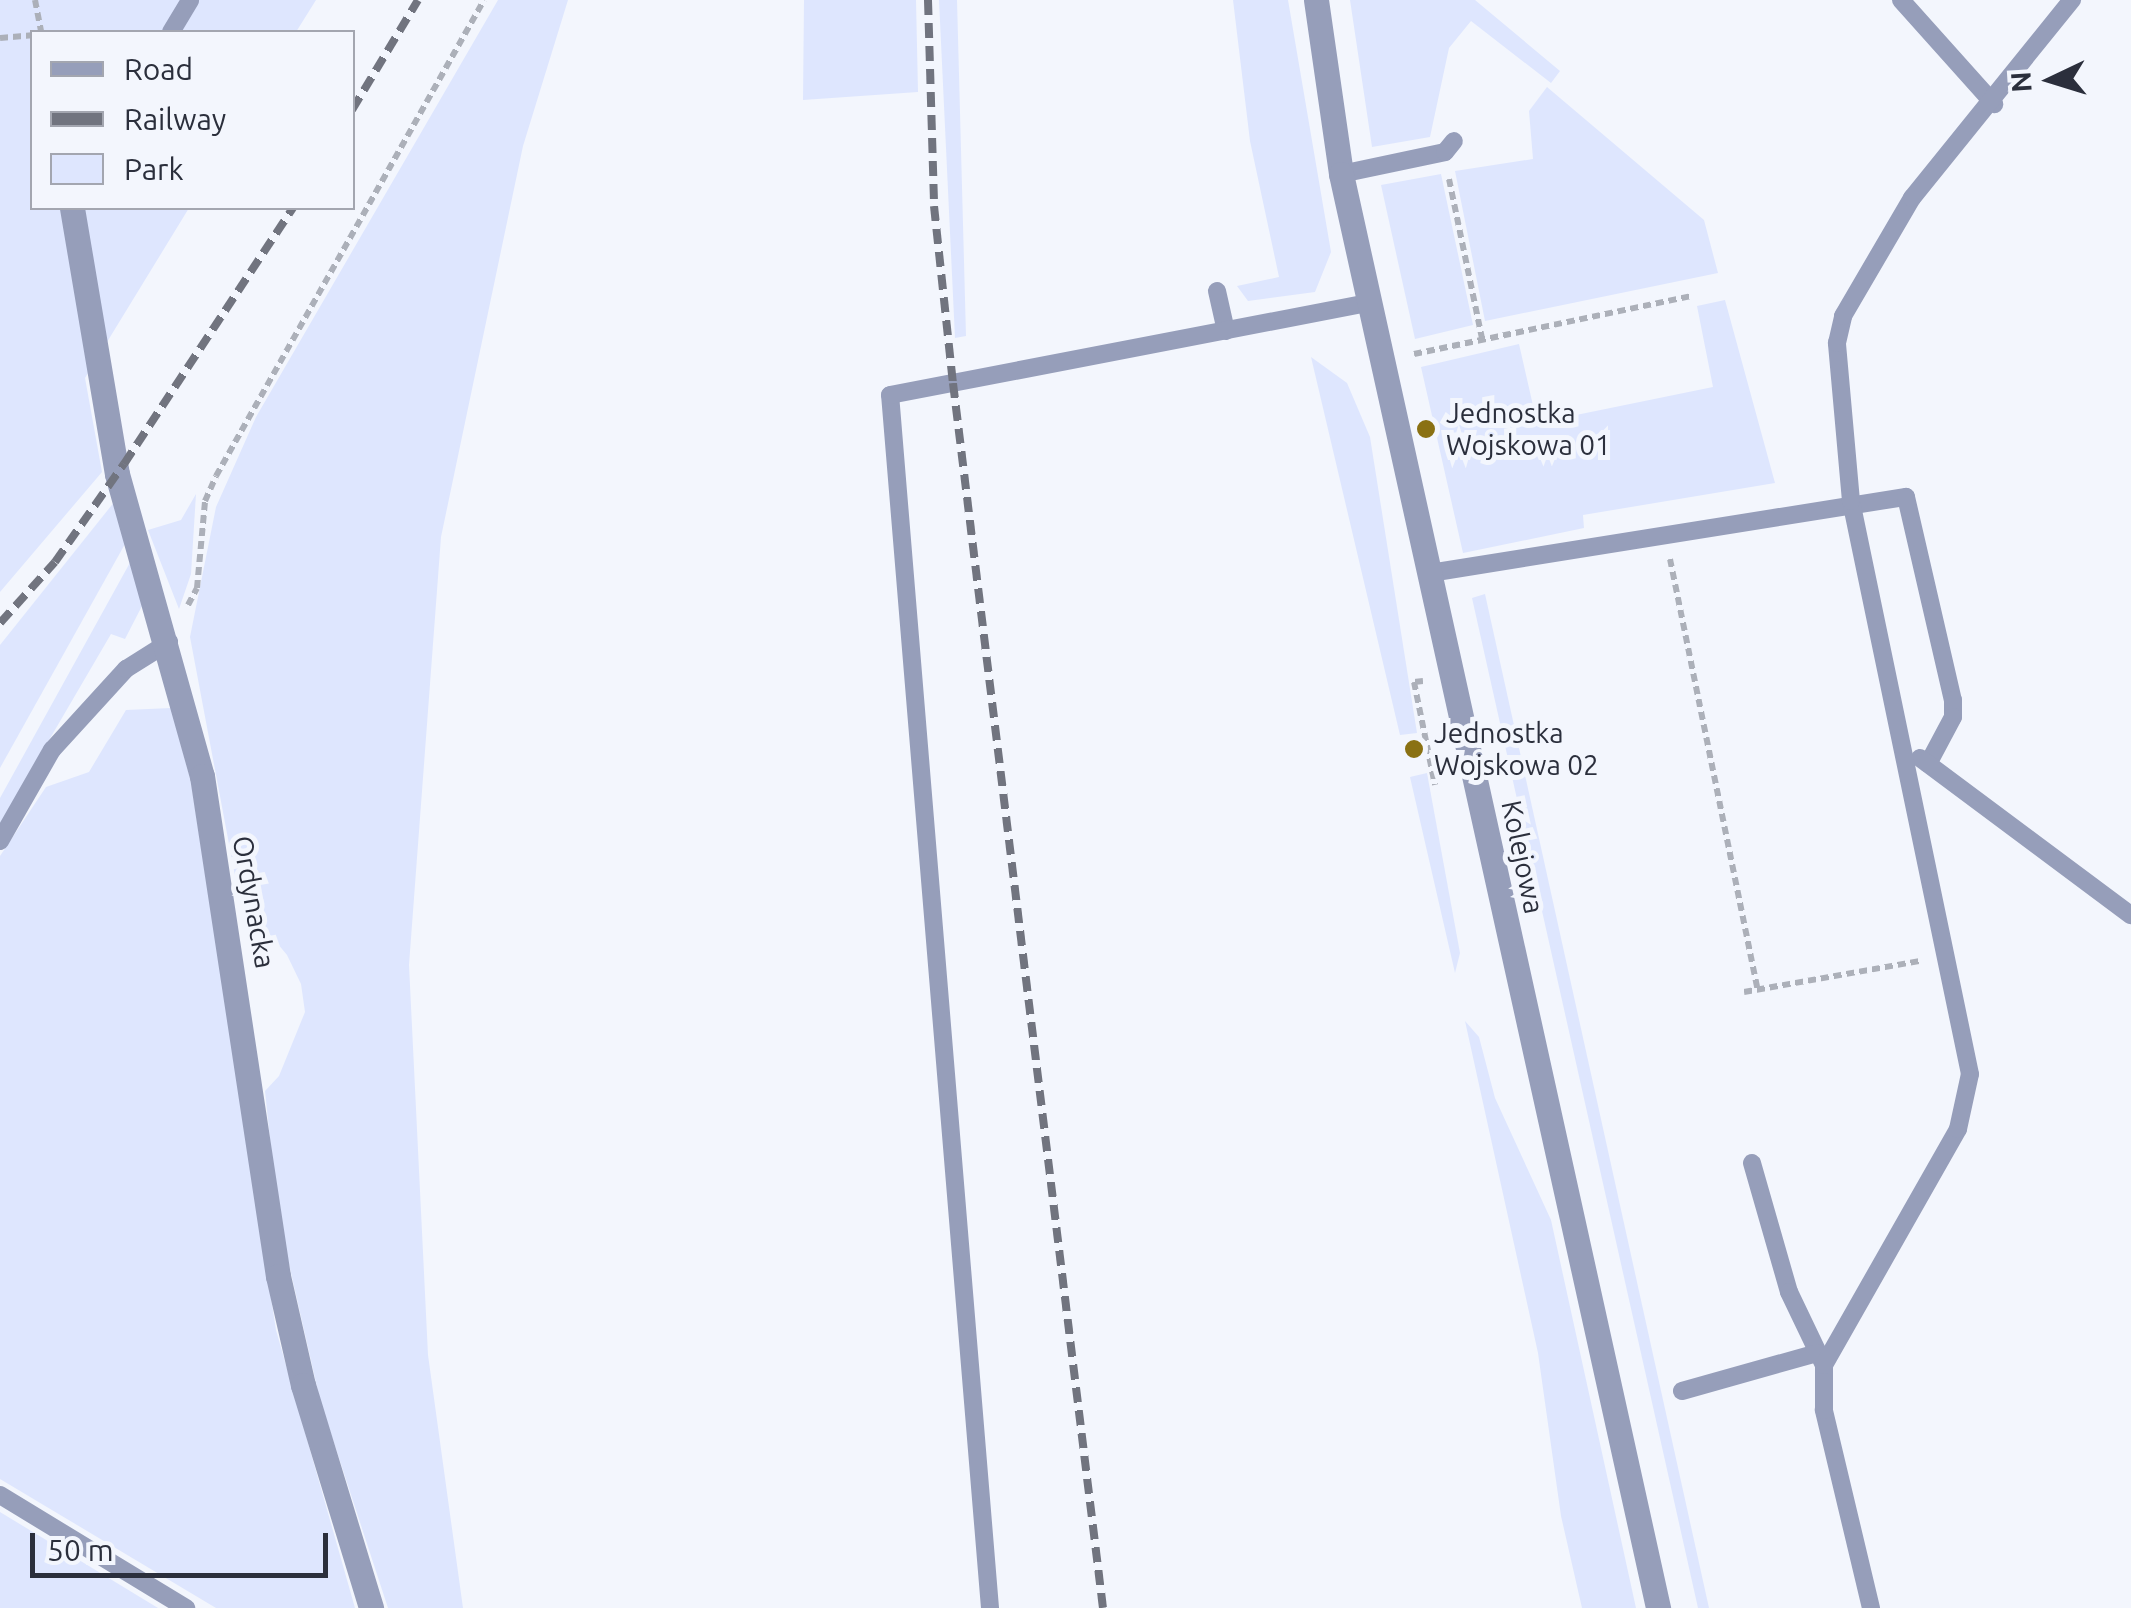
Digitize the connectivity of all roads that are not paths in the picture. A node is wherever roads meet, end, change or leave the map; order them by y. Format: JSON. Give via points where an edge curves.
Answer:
{"nodes":[{"id":1,"x":190,"y":0,"type":"edge"},
{"id":2,"x":1316,"y":0,"type":"edge"},
{"id":3,"x":1901,"y":0,"type":"edge"},
{"id":4,"x":2072,"y":0,"type":"edge"},
{"id":5,"x":172,"y":30,"type":"edge"},
{"id":6,"x":1994,"y":104,"type":"junction"},
{"id":7,"x":1454,"y":141,"type":"dead end"},
{"id":8,"x":1342,"y":174,"type":"junction"},
{"id":9,"x":72,"y":210,"type":"edge"},
{"id":10,"x":1217,"y":291,"type":"dead end"},
{"id":11,"x":1370,"y":303,"type":"junction"},
{"id":12,"x":1226,"y":330,"type":"junction"},
{"id":13,"x":1851,"y":501,"type":"junction"},
{"id":14,"x":1430,"y":573,"type":"junction"},
{"id":15,"x":169,"y":642,"type":"junction"},
{"id":16,"x":1904,"y":746,"type":"junction"},
{"id":17,"x":1928,"y":764,"type":"junction"},
{"id":18,"x":0,"y":841,"type":"edge"},
{"id":19,"x":2131,"y":914,"type":"edge"},
{"id":20,"x":1752,"y":1163,"type":"dead end"},
{"id":21,"x":1820,"y":1359,"type":"junction"},
{"id":22,"x":1682,"y":1391,"type":"dead end"},
{"id":23,"x":0,"y":1495,"type":"edge"},
{"id":24,"x":186,"y":1608,"type":"edge"},
{"id":25,"x":371,"y":1608,"type":"edge"},
{"id":26,"x":990,"y":1608,"type":"edge"},
{"id":27,"x":1658,"y":1608,"type":"edge"},
{"id":28,"x":1871,"y":1608,"type":"edge"}],
"edges":[{"from":1,"to":5,"type":"lane"},
{"from":2,"to":8,"type":"street","name":"Kolejowa"},
{"from":3,"to":6,"type":"lane"},
{"from":4,"to":6,"type":"lane"},
{"from":6,"to":13,"type":"lane","via":[[1912,198],[1843,316],[1838,379]]},
{"from":7,"to":8,"type":"lane","via":[[1438,154]]},
{"from":8,"to":11,"type":"street","name":"Kolejowa"},
{"from":9,"to":15,"type":"street","name":"Ordynacka","via":[[117,474]]},
{"from":10,"to":12,"type":"lane"},
{"from":11,"to":12,"type":"lane"},
{"from":11,"to":14,"type":"street","name":"Kolejowa"},
{"from":12,"to":26,"type":"lane","via":[[890,395]]},
{"from":13,"to":14,"type":"lane"},
{"from":13,"to":16,"type":"lane"},
{"from":13,"to":17,"type":"lane","via":[[1894,494],[1906,497],[1914,510],[1953,717]]},
{"from":14,"to":27,"type":"street","name":"Kolejowa"},
{"from":15,"to":18,"type":"lane","via":[[126,669],[52,750]]},
{"from":15,"to":25,"type":"street","name":"Ordynacka","via":[[224,894],[278,1276],[303,1385]]},
{"from":16,"to":17,"type":"lane"},
{"from":16,"to":21,"type":"lane","via":[[1967,1042],[1966,1109]]},
{"from":17,"to":19,"type":"lane"},
{"from":20,"to":21,"type":"lane","via":[[1790,1292]]},
{"from":21,"to":22,"type":"lane"},
{"from":21,"to":28,"type":"lane","via":[[1824,1410]]},
{"from":23,"to":24,"type":"lane"}]}
